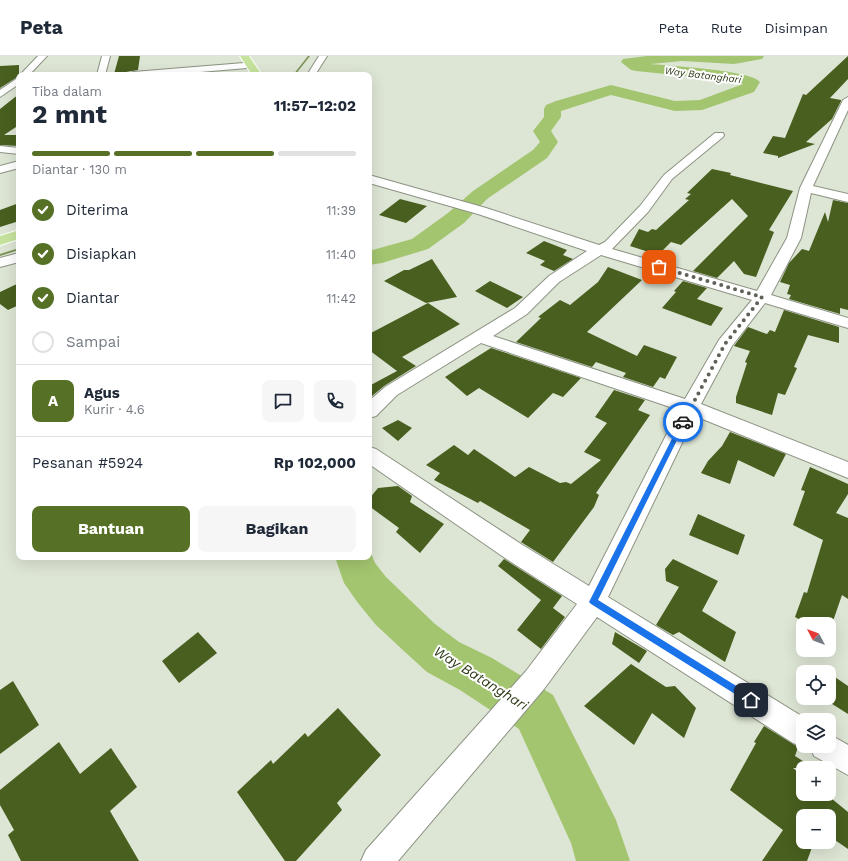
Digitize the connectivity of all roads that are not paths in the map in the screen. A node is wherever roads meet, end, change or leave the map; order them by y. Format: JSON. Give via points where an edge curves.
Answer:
{"nodes":[{"id":1,"x":43,"y":56,"type":"edge"},
{"id":2,"x":106,"y":56,"type":"edge"},
{"id":3,"x":235,"y":56,"type":"edge"},
{"id":4,"x":244,"y":56,"type":"edge"},
{"id":5,"x":323,"y":56,"type":"edge"},
{"id":6,"x":246,"y":71,"type":"edge"},
{"id":7,"x":27,"y":72,"type":"edge"},
{"id":8,"x":102,"y":72,"type":"edge"},
{"id":9,"x":218,"y":72,"type":"edge"},
{"id":10,"x":255,"y":72,"type":"edge"},
{"id":11,"x":313,"y":72,"type":"edge"},
{"id":12,"x":16,"y":82,"type":"edge"},
{"id":13,"x":0,"y":83,"type":"edge"},
{"id":14,"x":16,"y":83,"type":"edge"},
{"id":15,"x":0,"y":94,"type":"edge"},
{"id":16,"x":848,"y":100,"type":"edge"},
{"id":17,"x":719,"y":135,"type":"dead end"},
{"id":18,"x":0,"y":150,"type":"edge"},
{"id":19,"x":16,"y":151,"type":"edge"},
{"id":20,"x":16,"y":165,"type":"edge"},
{"id":21,"x":0,"y":170,"type":"edge"},
{"id":22,"x":372,"y":180,"type":"edge"},
{"id":23,"x":806,"y":188,"type":"junction"},
{"id":24,"x":848,"y":198,"type":"edge"},
{"id":25,"x":16,"y":230,"type":"edge"},
{"id":26,"x":0,"y":235,"type":"edge"},
{"id":27,"x":16,"y":235,"type":"edge"},
{"id":28,"x":0,"y":240,"type":"edge"},
{"id":29,"x":600,"y":250,"type":"junction"},
{"id":30,"x":16,"y":257,"type":"edge"},
{"id":31,"x":0,"y":263,"type":"edge"},
{"id":32,"x":762,"y":297,"type":"junction"},
{"id":33,"x":848,"y":323,"type":"edge"},
{"id":34,"x":480,"y":337,"type":"junction"},
{"id":35,"x":690,"y":407,"type":"junction"},
{"id":36,"x":372,"y":408,"type":"edge"},
{"id":37,"x":372,"y":456,"type":"edge"},
{"id":38,"x":848,"y":470,"type":"edge"},
{"id":39,"x":593,"y":602,"type":"junction"},
{"id":40,"x":796,"y":729,"type":"edge"},
{"id":41,"x":835,"y":753,"type":"edge"},
{"id":42,"x":848,"y":761,"type":"edge"},
{"id":43,"x":377,"y":861,"type":"edge"}],
"edges":[{"from":1,"to":7,"type":"street"},
{"from":2,"to":8,"type":"street"},
{"from":3,"to":6,"type":"highway"},
{"from":4,"to":10,"type":"highway"},
{"from":5,"to":11,"type":"street"},
{"from":6,"to":9,"type":"street"},
{"from":12,"to":13,"type":"street"},
{"from":14,"to":15,"type":"street"},
{"from":16,"to":23,"type":"street"},
{"from":17,"to":29,"type":"street","via":[[668,177],[644,209],[610,244]]},
{"from":18,"to":19,"type":"street"},
{"from":20,"to":21,"type":"street"},
{"from":22,"to":29,"type":"street","via":[[482,211]]},
{"from":23,"to":24,"type":"street"},
{"from":23,"to":32,"type":"street","via":[[794,238]]},
{"from":25,"to":26,"type":"highway"},
{"from":27,"to":28,"type":"highway"},
{"from":29,"to":32,"type":"street"},
{"from":29,"to":34,"type":"street","via":[[554,280],[521,311]]},
{"from":30,"to":31,"type":"street"},
{"from":32,"to":33,"type":"street"},
{"from":32,"to":35,"type":"street","via":[[725,344]]},
{"from":34,"to":35,"type":"street"},
{"from":34,"to":36,"type":"street","via":[[391,391]]},
{"from":35,"to":38,"type":"street"},
{"from":35,"to":39,"type":"street"},
{"from":37,"to":39,"type":"street"},
{"from":39,"to":40,"type":"street"},
{"from":39,"to":43,"type":"street","via":[[535,680]]},
{"from":41,"to":42,"type":"street"}]}
